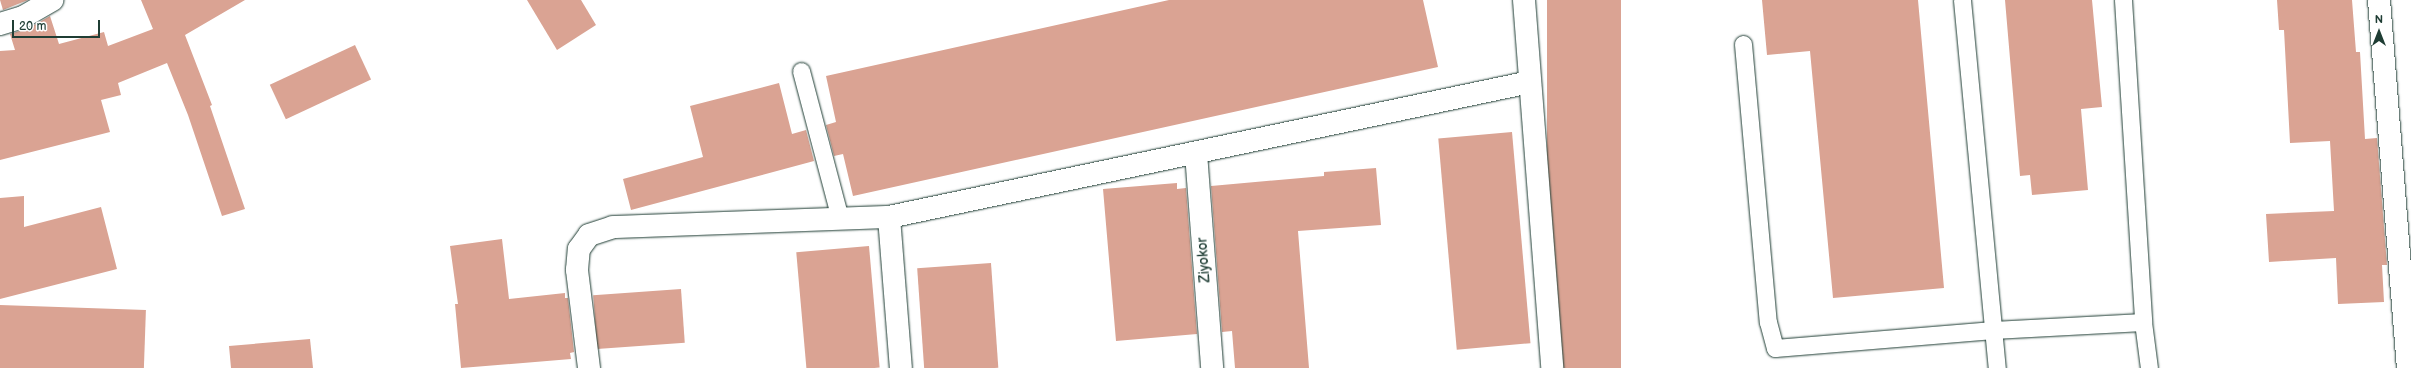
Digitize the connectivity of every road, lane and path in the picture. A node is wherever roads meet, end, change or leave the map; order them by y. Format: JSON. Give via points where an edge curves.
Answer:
{"nodes":[{"id":1,"x":53,"y":0,"type":"edge"},
{"id":2,"x":1524,"y":0,"type":"edge"},
{"id":3,"x":1962,"y":0,"type":"edge"},
{"id":4,"x":2123,"y":0,"type":"edge"},
{"id":5,"x":2379,"y":0,"type":"edge"},
{"id":6,"x":0,"y":24,"type":"edge"},
{"id":7,"x":1743,"y":44,"type":"dead end"},
{"id":8,"x":801,"y":71,"type":"dead end"},
{"id":9,"x":1530,"y":82,"type":"junction"},
{"id":10,"x":1196,"y":153,"type":"junction"},
{"id":11,"x":889,"y":217,"type":"junction"},
{"id":12,"x":840,"y":219,"type":"junction"},
{"id":13,"x":2143,"y":322,"type":"junction"},
{"id":14,"x":1993,"y":330,"type":"junction"},
{"id":15,"x":589,"y":368,"type":"edge"},
{"id":16,"x":901,"y":368,"type":"edge"},
{"id":17,"x":1212,"y":368,"type":"edge"},
{"id":18,"x":1552,"y":368,"type":"edge"},
{"id":19,"x":1996,"y":368,"type":"edge"},
{"id":20,"x":2150,"y":368,"type":"edge"},
{"id":21,"x":2408,"y":368,"type":"edge"}],
"edges":[{"from":1,"to":6,"type":"street","via":[[23,17]]},
{"from":2,"to":9,"type":"street"},
{"from":3,"to":14,"type":"lane"},
{"from":4,"to":13,"type":"lane"},
{"from":5,"to":21,"type":"street"},
{"from":7,"to":14,"type":"lane","via":[[1768,322],[1775,348]]},
{"from":8,"to":12,"type":"lane"},
{"from":9,"to":10,"type":"street"},
{"from":9,"to":18,"type":"street"},
{"from":10,"to":11,"type":"street"},
{"from":10,"to":17,"type":"street","name":"Ziyokor"},
{"from":11,"to":12,"type":"street"},
{"from":11,"to":16,"type":"street"},
{"from":12,"to":15,"type":"street","via":[[613,227],[589,235],[579,249],[578,270]]},
{"from":13,"to":14,"type":"lane"},
{"from":13,"to":20,"type":"lane"},
{"from":14,"to":19,"type":"lane"}]}
